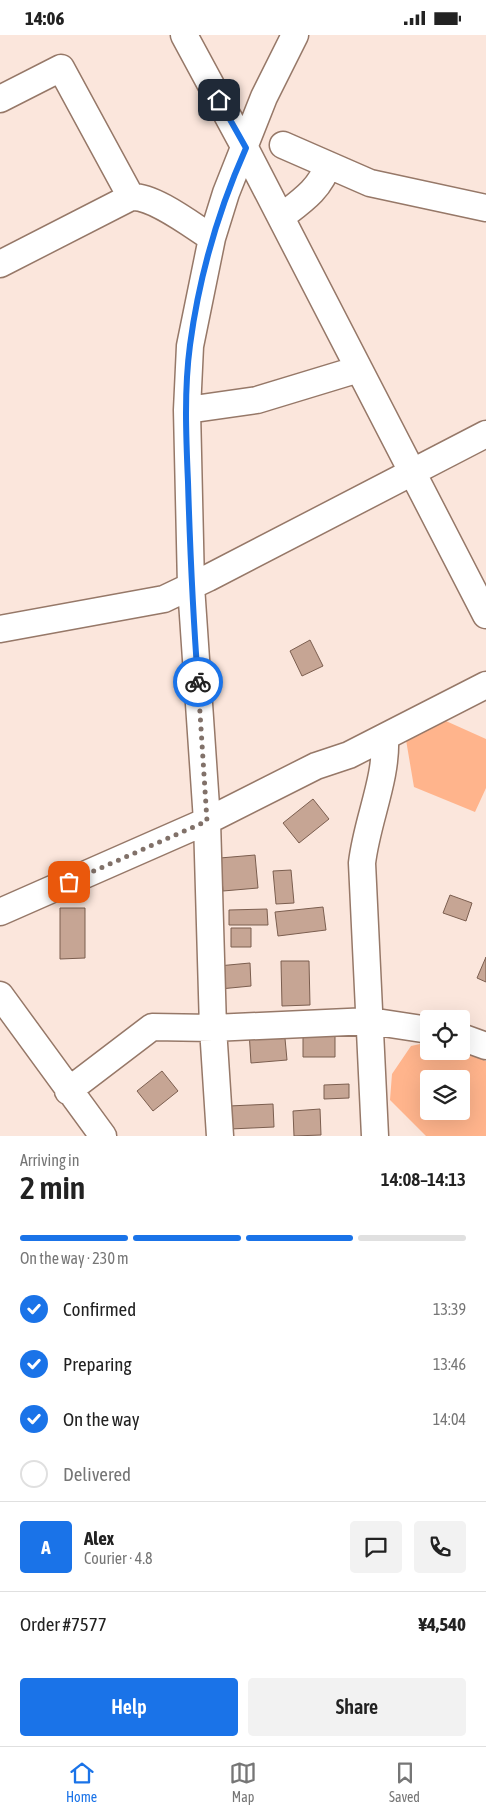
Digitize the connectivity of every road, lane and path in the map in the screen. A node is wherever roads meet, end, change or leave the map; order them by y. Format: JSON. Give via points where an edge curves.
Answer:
{"nodes":[{"id":1,"x":184,"y":35,"type":"edge"},
{"id":2,"x":295,"y":35,"type":"edge"},
{"id":3,"x":0,"y":99,"type":"edge"},
{"id":4,"x":283,"y":145,"type":"dead end"},
{"id":5,"x":246,"y":148,"type":"junction"},
{"id":6,"x":327,"y":165,"type":"junction"},
{"id":7,"x":131,"y":197,"type":"junction"},
{"id":8,"x":486,"y":208,"type":"edge"},
{"id":9,"x":281,"y":217,"type":"junction"},
{"id":10,"x":212,"y":238,"type":"junction"},
{"id":11,"x":0,"y":264,"type":"edge"},
{"id":12,"x":359,"y":369,"type":"junction"},
{"id":13,"x":186,"y":410,"type":"junction"},
{"id":14,"x":486,"y":434,"type":"edge"},
{"id":15,"x":411,"y":471,"type":"junction"},
{"id":16,"x":191,"y":586,"type":"junction"},
{"id":17,"x":486,"y":615,"type":"edge"},
{"id":18,"x":0,"y":629,"type":"edge"},
{"id":19,"x":486,"y":685,"type":"edge"},
{"id":20,"x":385,"y":737,"type":"junction"},
{"id":21,"x":207,"y":821,"type":"junction"},
{"id":22,"x":0,"y":913,"type":"edge"},
{"id":23,"x":0,"y":995,"type":"edge"},
{"id":24,"x":370,"y":1021,"type":"junction"},
{"id":25,"x":213,"y":1028,"type":"junction"},
{"id":26,"x":420,"y":1029,"type":"edge"},
{"id":27,"x":470,"y":1040,"type":"edge"},
{"id":28,"x":486,"y":1046,"type":"edge"},
{"id":29,"x":68,"y":1091,"type":"junction"},
{"id":30,"x":102,"y":1136,"type":"edge"},
{"id":31,"x":220,"y":1136,"type":"edge"},
{"id":32,"x":375,"y":1136,"type":"edge"}],
"edges":[{"from":1,"to":5,"type":"street"},
{"from":2,"to":5,"type":"street","via":[[264,97]]},
{"from":3,"to":7,"type":"street","via":[[61,68]]},
{"from":4,"to":6,"type":"street"},
{"from":5,"to":9,"type":"street"},
{"from":5,"to":10,"type":"street","via":[[226,193]]},
{"from":6,"to":8,"type":"street","via":[[370,183]]},
{"from":6,"to":9,"type":"street","via":[[324,176],[306,197]]},
{"from":7,"to":10,"type":"street","via":[[139,196],[158,205]]},
{"from":7,"to":11,"type":"street"},
{"from":9,"to":12,"type":"street"},
{"from":10,"to":13,"type":"street","via":[[190,346]]},
{"from":12,"to":13,"type":"street","via":[[257,400]]},
{"from":12,"to":15,"type":"street"},
{"from":13,"to":16,"type":"street"},
{"from":14,"to":15,"type":"street"},
{"from":15,"to":16,"type":"street"},
{"from":15,"to":17,"type":"street"},
{"from":16,"to":18,"type":"street","via":[[164,599]]},
{"from":16,"to":21,"type":"street"},
{"from":19,"to":20,"type":"street"},
{"from":20,"to":21,"type":"street","via":[[349,755],[316,766]]},
{"from":20,"to":24,"type":"street","via":[[385,763],[362,863]]},
{"from":21,"to":22,"type":"street"},
{"from":21,"to":25,"type":"street"},
{"from":23,"to":29,"type":"street"},
{"from":24,"to":25,"type":"street"},
{"from":24,"to":26,"type":"street"},
{"from":24,"to":32,"type":"street"},
{"from":25,"to":29,"type":"street","via":[[152,1027]]},
{"from":25,"to":31,"type":"street"},
{"from":27,"to":28,"type":"street"},
{"from":29,"to":30,"type":"street"}]}
